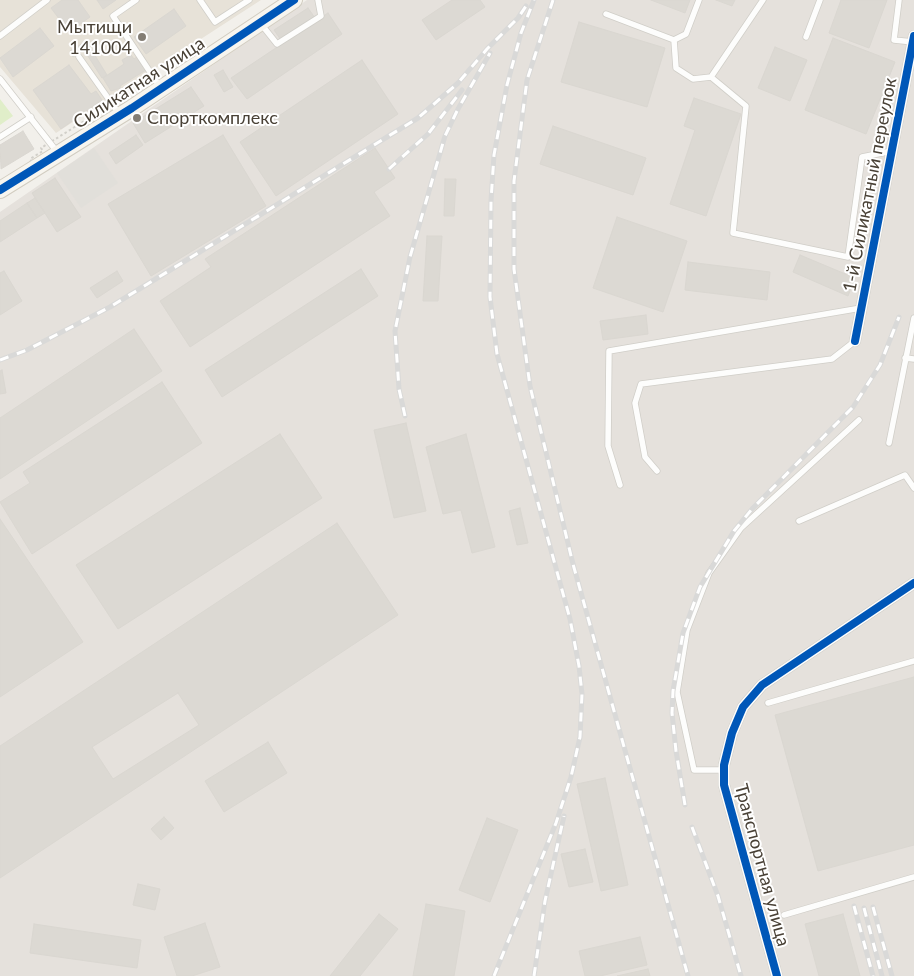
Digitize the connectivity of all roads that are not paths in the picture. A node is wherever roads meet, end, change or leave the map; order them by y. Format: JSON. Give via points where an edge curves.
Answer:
{"nodes":[{"id":1,"x":47,"y":0,"type":"edge"},
{"id":2,"x":136,"y":0,"type":"edge"},
{"id":3,"x":200,"y":0,"type":"edge"},
{"id":4,"x":249,"y":0,"type":"edge"},
{"id":5,"x":294,"y":0,"type":"edge"},
{"id":6,"x":318,"y":0,"type":"edge"},
{"id":7,"x":699,"y":0,"type":"edge"},
{"id":8,"x":763,"y":0,"type":"edge"},
{"id":9,"x":820,"y":0,"type":"edge"},
{"id":10,"x":899,"y":0,"type":"edge"},
{"id":11,"x":606,"y":14,"type":"dead end"},
{"id":12,"x":260,"y":22,"type":"junction"},
{"id":13,"x":0,"y":36,"type":"edge"},
{"id":14,"x":806,"y":37,"type":"dead end"},
{"id":15,"x":913,"y":39,"type":"edge"},
{"id":16,"x":674,"y":40,"type":"junction"},
{"id":17,"x":79,"y":57,"type":"dead end"},
{"id":18,"x":712,"y":77,"type":"junction"},
{"id":19,"x":0,"y":79,"type":"edge"},
{"id":20,"x":161,"y":88,"type":"junction"},
{"id":21,"x":120,"y":116,"type":"junction"},
{"id":22,"x":31,"y":117,"type":"junction"},
{"id":23,"x":0,"y":137,"type":"edge"},
{"id":24,"x":892,"y":151,"type":"junction"},
{"id":25,"x":58,"y":153,"type":"junction"},
{"id":26,"x":0,"y":190,"type":"edge"},
{"id":27,"x":861,"y":308,"type":"junction"},
{"id":28,"x":914,"y":318,"type":"edge"},
{"id":29,"x":855,"y":341,"type":"joint"},
{"id":30,"x":905,"y":358,"type":"junction"},
{"id":31,"x":914,"y":359,"type":"edge"},
{"id":32,"x":859,"y":420,"type":"dead end"},
{"id":33,"x":889,"y":443,"type":"dead end"},
{"id":34,"x":657,"y":471,"type":"dead end"},
{"id":35,"x":620,"y":485,"type":"dead end"},
{"id":36,"x":914,"y":488,"type":"edge"},
{"id":37,"x":799,"y":521,"type":"dead end"},
{"id":38,"x":914,"y":583,"type":"edge"},
{"id":39,"x":914,"y":661,"type":"edge"},
{"id":40,"x":768,"y":703,"type":"dead end"},
{"id":41,"x":723,"y":770,"type":"junction"},
{"id":42,"x":914,"y":877,"type":"edge"},
{"id":43,"x":784,"y":915,"type":"dead end"},
{"id":44,"x":777,"y":976,"type":"edge"}],
"edges":[{"from":1,"to":13,"type":"lane"},
{"from":2,"to":20,"type":"lane","via":[[113,16]]},
{"from":3,"to":4,"type":"lane","via":[[215,22]]},
{"from":5,"to":12,"type":"street","name":"Силикатная улица"},
{"from":6,"to":12,"type":"lane","via":[[321,16],[277,44]]},
{"from":7,"to":16,"type":"lane","via":[[686,34]]},
{"from":8,"to":18,"type":"lane"},
{"from":9,"to":14,"type":"lane"},
{"from":10,"to":15,"type":"lane","via":[[894,40]]},
{"from":11,"to":16,"type":"lane"},
{"from":12,"to":20,"type":"street","name":"Силикатная улица"},
{"from":15,"to":24,"type":"street","name":"1-й Силикатный переулок"},
{"from":16,"to":18,"type":"lane","via":[[676,68],[693,79]]},
{"from":17,"to":21,"type":"lane"},
{"from":18,"to":24,"type":"lane","via":[[746,106],[733,232],[848,257],[862,157]]},
{"from":19,"to":22,"type":"lane"},
{"from":20,"to":21,"type":"street","name":"Силикатная улица"},
{"from":21,"to":25,"type":"street","name":"Силикатная улица"},
{"from":22,"to":23,"type":"lane"},
{"from":22,"to":25,"type":"lane"},
{"from":24,"to":27,"type":"street","name":"1-й Силикатный переулок"},
{"from":25,"to":26,"type":"street","name":"Силикатная улица"},
{"from":27,"to":29,"type":"street","name":"1-й Силикатный переулок"},
{"from":27,"to":35,"type":"lane","via":[[609,351],[608,446]]},
{"from":28,"to":30,"type":"lane"},
{"from":29,"to":34,"type":"lane","via":[[832,359],[641,384],[635,403],[645,457]]},
{"from":30,"to":31,"type":"lane"},
{"from":30,"to":33,"type":"lane"},
{"from":32,"to":41,"type":"lane","via":[[741,528],[709,573],[687,630],[677,692],[694,770]]},
{"from":36,"to":37,"type":"lane","via":[[905,475]]},
{"from":38,"to":41,"type":"street","name":"Транспортная улица","via":[[757,690],[738,719]]},
{"from":39,"to":40,"type":"lane"},
{"from":41,"to":44,"type":"street","name":"Транспортная улица","via":[[726,798]]},
{"from":42,"to":43,"type":"lane"}]}
